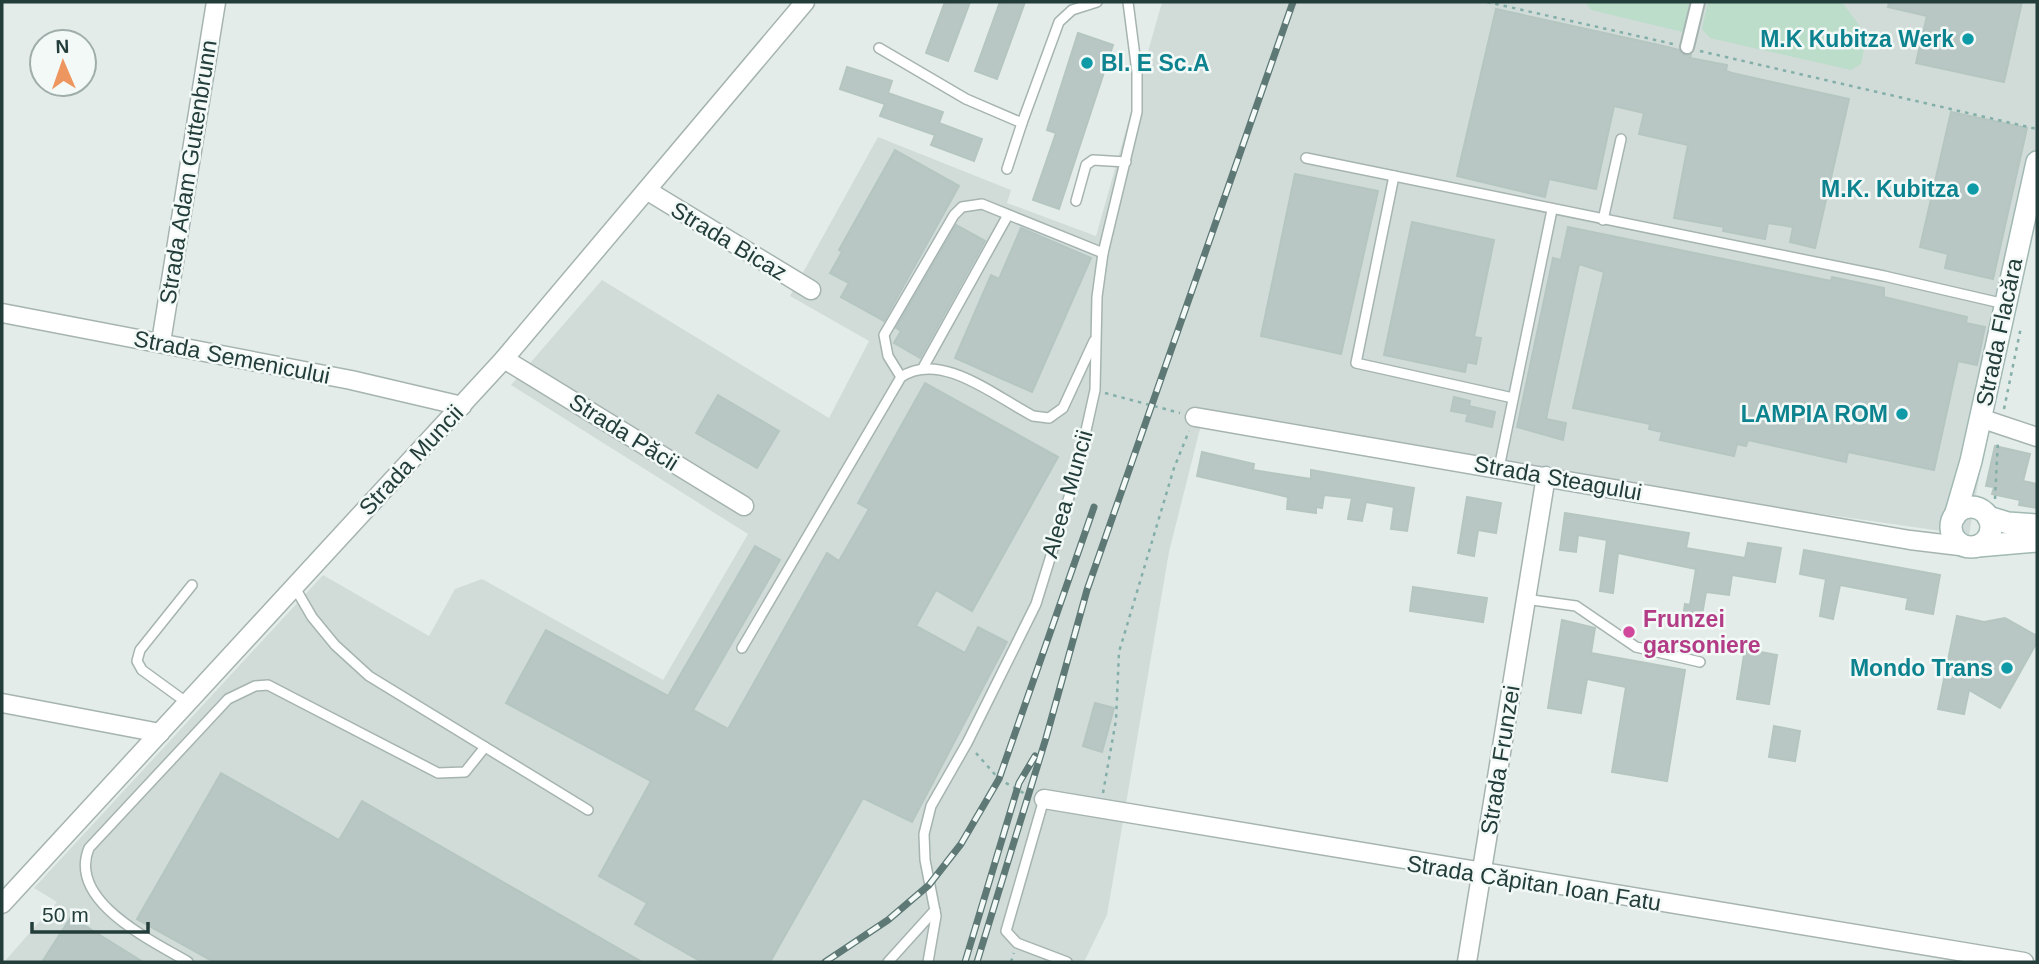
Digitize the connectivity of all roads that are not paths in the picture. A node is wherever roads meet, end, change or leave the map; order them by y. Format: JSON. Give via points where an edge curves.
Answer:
{"nodes":[{"id":1,"x":216,"y":2,"type":"edge"},
{"id":2,"x":805,"y":2,"type":"edge"},
{"id":3,"x":1097,"y":2,"type":"edge"},
{"id":4,"x":1128,"y":2,"type":"edge"},
{"id":5,"x":1698,"y":2,"type":"edge"},
{"id":6,"x":1687,"y":47,"type":"road end"},
{"id":7,"x":879,"y":48,"type":"dead end"},
{"id":8,"x":1022,"y":123,"type":"junction"},
{"id":9,"x":1621,"y":139,"type":"dead end"},
{"id":10,"x":1306,"y":158,"type":"dead end"},
{"id":11,"x":1126,"y":162,"type":"junction"},
{"id":12,"x":2037,"y":162,"type":"edge"},
{"id":13,"x":1006,"y":169,"type":"dead end"},
{"id":14,"x":1394,"y":176,"type":"junction"},
{"id":15,"x":648,"y":191,"type":"junction"},
{"id":16,"x":1076,"y":201,"type":"dead end"},
{"id":17,"x":1552,"y":210,"type":"junction"},
{"id":18,"x":1009,"y":215,"type":"junction"},
{"id":19,"x":1603,"y":220,"type":"junction"},
{"id":20,"x":1102,"y":253,"type":"junction"},
{"id":21,"x":811,"y":290,"type":"dead end"},
{"id":22,"x":2005,"y":304,"type":"junction"},
{"id":23,"x":2,"y":313,"type":"edge"},
{"id":24,"x":1096,"y":337,"type":"junction"},
{"id":25,"x":161,"y":342,"type":"junction"},
{"id":26,"x":505,"y":359,"type":"junction"},
{"id":27,"x":924,"y":366,"type":"junction"},
{"id":28,"x":901,"y":377,"type":"junction"},
{"id":29,"x":1513,"y":398,"type":"junction"},
{"id":30,"x":462,"y":406,"type":"junction"},
{"id":31,"x":1195,"y":417,"type":"road end"},
{"id":32,"x":1980,"y":418,"type":"junction"},
{"id":33,"x":2037,"y":437,"type":"edge"},
{"id":34,"x":1971,"y":461,"type":"junction"},
{"id":35,"x":1499,"y":468,"type":"junction"},
{"id":36,"x":1546,"y":476,"type":"junction"},
{"id":37,"x":744,"y":506,"type":"dead end"},
{"id":38,"x":1986,"y":514,"type":"junction"},
{"id":39,"x":1953,"y":522,"type":"junction"},
{"id":40,"x":2037,"y":526,"type":"edge"},
{"id":41,"x":1920,"y":541,"type":"junction"},
{"id":42,"x":2037,"y":541,"type":"edge"},
{"id":43,"x":1973,"y":546,"type":"junction"},
{"id":44,"x":293,"y":584,"type":"junction"},
{"id":45,"x":192,"y":586,"type":"dead end"},
{"id":46,"x":1525,"y":599,"type":"junction"},
{"id":47,"x":742,"y":648,"type":"dead end"},
{"id":48,"x":1700,"y":662,"type":"dead end"},
{"id":49,"x":186,"y":702,"type":"junction"},
{"id":50,"x":2,"y":703,"type":"edge"},
{"id":51,"x":160,"y":733,"type":"junction"},
{"id":52,"x":485,"y":747,"type":"junction"},
{"id":53,"x":1044,"y":799,"type":"joint"},
{"id":54,"x":588,"y":810,"type":"dead end"},
{"id":55,"x":1481,"y":874,"type":"junction"},
{"id":56,"x":2,"y":904,"type":"edge"},
{"id":57,"x":935,"y":910,"type":"junction"},
{"id":58,"x":188,"y":962,"type":"edge"},
{"id":59,"x":888,"y":962,"type":"edge"},
{"id":60,"x":928,"y":962,"type":"edge"},
{"id":61,"x":1067,"y":962,"type":"edge"},
{"id":62,"x":1466,"y":962,"type":"edge"},
{"id":63,"x":2024,"y":962,"type":"edge"}],
"edges":[{"from":1,"to":25,"type":"street","name":"Strada Adam Guttenbrunn"},
{"from":2,"to":15,"type":"street","name":"Strada Muncii"},
{"from":3,"to":8,"type":"lane","via":[[1072,10],[1059,22]]},
{"from":4,"to":11,"type":"lane","name":"Aleea Muncii","via":[[1137,112]]},
{"from":5,"to":6,"type":"street"},
{"from":7,"to":8,"type":"lane","via":[[966,99]]},
{"from":8,"to":13,"type":"lane"},
{"from":9,"to":19,"type":"lane"},
{"from":10,"to":14,"type":"lane"},
{"from":11,"to":16,"type":"lane","via":[[1093,160],[1086,166]]},
{"from":11,"to":20,"type":"lane","name":"Aleea Muncii"},
{"from":12,"to":22,"type":"main road","name":"Strada Flacăra"},
{"from":14,"to":17,"type":"lane"},
{"from":14,"to":29,"type":"lane","via":[[1356,363]]},
{"from":15,"to":21,"type":"street","name":"Strada Bicaz"},
{"from":15,"to":26,"type":"street","name":"Strada Muncii"},
{"from":17,"to":19,"type":"lane"},
{"from":17,"to":29,"type":"lane"},
{"from":18,"to":20,"type":"lane"},
{"from":18,"to":27,"type":"lane"},
{"from":18,"to":28,"type":"lane","via":[[972,204],[954,215],[884,335],[888,356]]},
{"from":19,"to":22,"type":"lane"},
{"from":20,"to":24,"type":"lane","name":"Aleea Muncii"},
{"from":22,"to":32,"type":"main road","name":"Strada Flacăra"},
{"from":23,"to":25,"type":"street","name":"Strada Semenicului"},
{"from":24,"to":27,"type":"lane","via":[[1063,408],[1049,418],[1033,416],[941,368]]},
{"from":24,"to":57,"type":"lane","name":"Aleea Muncii","via":[[1095,390],[1077,471],[1036,604],[931,806],[924,834]]},
{"from":25,"to":30,"type":"street","name":"Strada Semenicului"},
{"from":26,"to":30,"type":"street","name":"Strada Muncii"},
{"from":26,"to":37,"type":"street","name":"Strada Păcii"},
{"from":27,"to":28,"type":"lane"},
{"from":28,"to":47,"type":"lane"},
{"from":29,"to":35,"type":"lane"},
{"from":30,"to":44,"type":"street","name":"Strada Muncii"},
{"from":31,"to":35,"type":"street","name":"Strada Steagului"},
{"from":32,"to":33,"type":"street"},
{"from":32,"to":34,"type":"main road","name":"Strada Flacăra"},
{"from":34,"to":38,"type":"main road","name":"Strada Flacăra","via":[[1977,498]]},
{"from":34,"to":39,"type":"main road","name":"Strada Flacăra"},
{"from":35,"to":36,"type":"street","name":"Strada Steagului"},
{"from":36,"to":41,"type":"street","name":"Strada Steagului"},
{"from":36,"to":46,"type":"street","name":"Strada Frunzei"},
{"from":38,"to":39,"type":"main road","via":[[1972,507]]},
{"from":38,"to":40,"type":"main road","via":[[2008,523]]},
{"from":38,"to":43,"type":"main road","via":[[1991,531]]},
{"from":39,"to":41,"type":"street"},
{"from":39,"to":43,"type":"main road","via":[[1957,541]]},
{"from":41,"to":43,"type":"street","name":"Strada Steagului"},
{"from":42,"to":43,"type":"main road","name":"Strada Steagului"},
{"from":44,"to":49,"type":"street","name":"Strada Muncii"},
{"from":44,"to":52,"type":"lane","via":[[335,645],[369,676]]},
{"from":45,"to":49,"type":"lane","via":[[140,650],[137,661],[142,670]]},
{"from":46,"to":48,"type":"lane","via":[[1576,606],[1636,648]]},
{"from":46,"to":55,"type":"street","name":"Strada Frunzei"},
{"from":49,"to":51,"type":"street","name":"Strada Muncii"},
{"from":50,"to":51,"type":"street"},
{"from":51,"to":56,"type":"street","name":"Strada Muncii"},
{"from":52,"to":54,"type":"lane"},
{"from":52,"to":58,"type":"lane","via":[[465,772],[438,773],[268,685],[228,699],[89,848],[84,861],[94,895],[131,927]]},
{"from":53,"to":55,"type":"street","name":"Strada Căpitan Ioan Fatu"},
{"from":53,"to":61,"type":"lane","via":[[1006,931],[1017,943]]},
{"from":55,"to":62,"type":"street","name":"Strada Frunzei"},
{"from":55,"to":63,"type":"street","name":"Strada Căpitan Ioan Fatu"},
{"from":57,"to":59,"type":"lane"},
{"from":57,"to":60,"type":"lane","name":"Aleea Muncii"}]}
